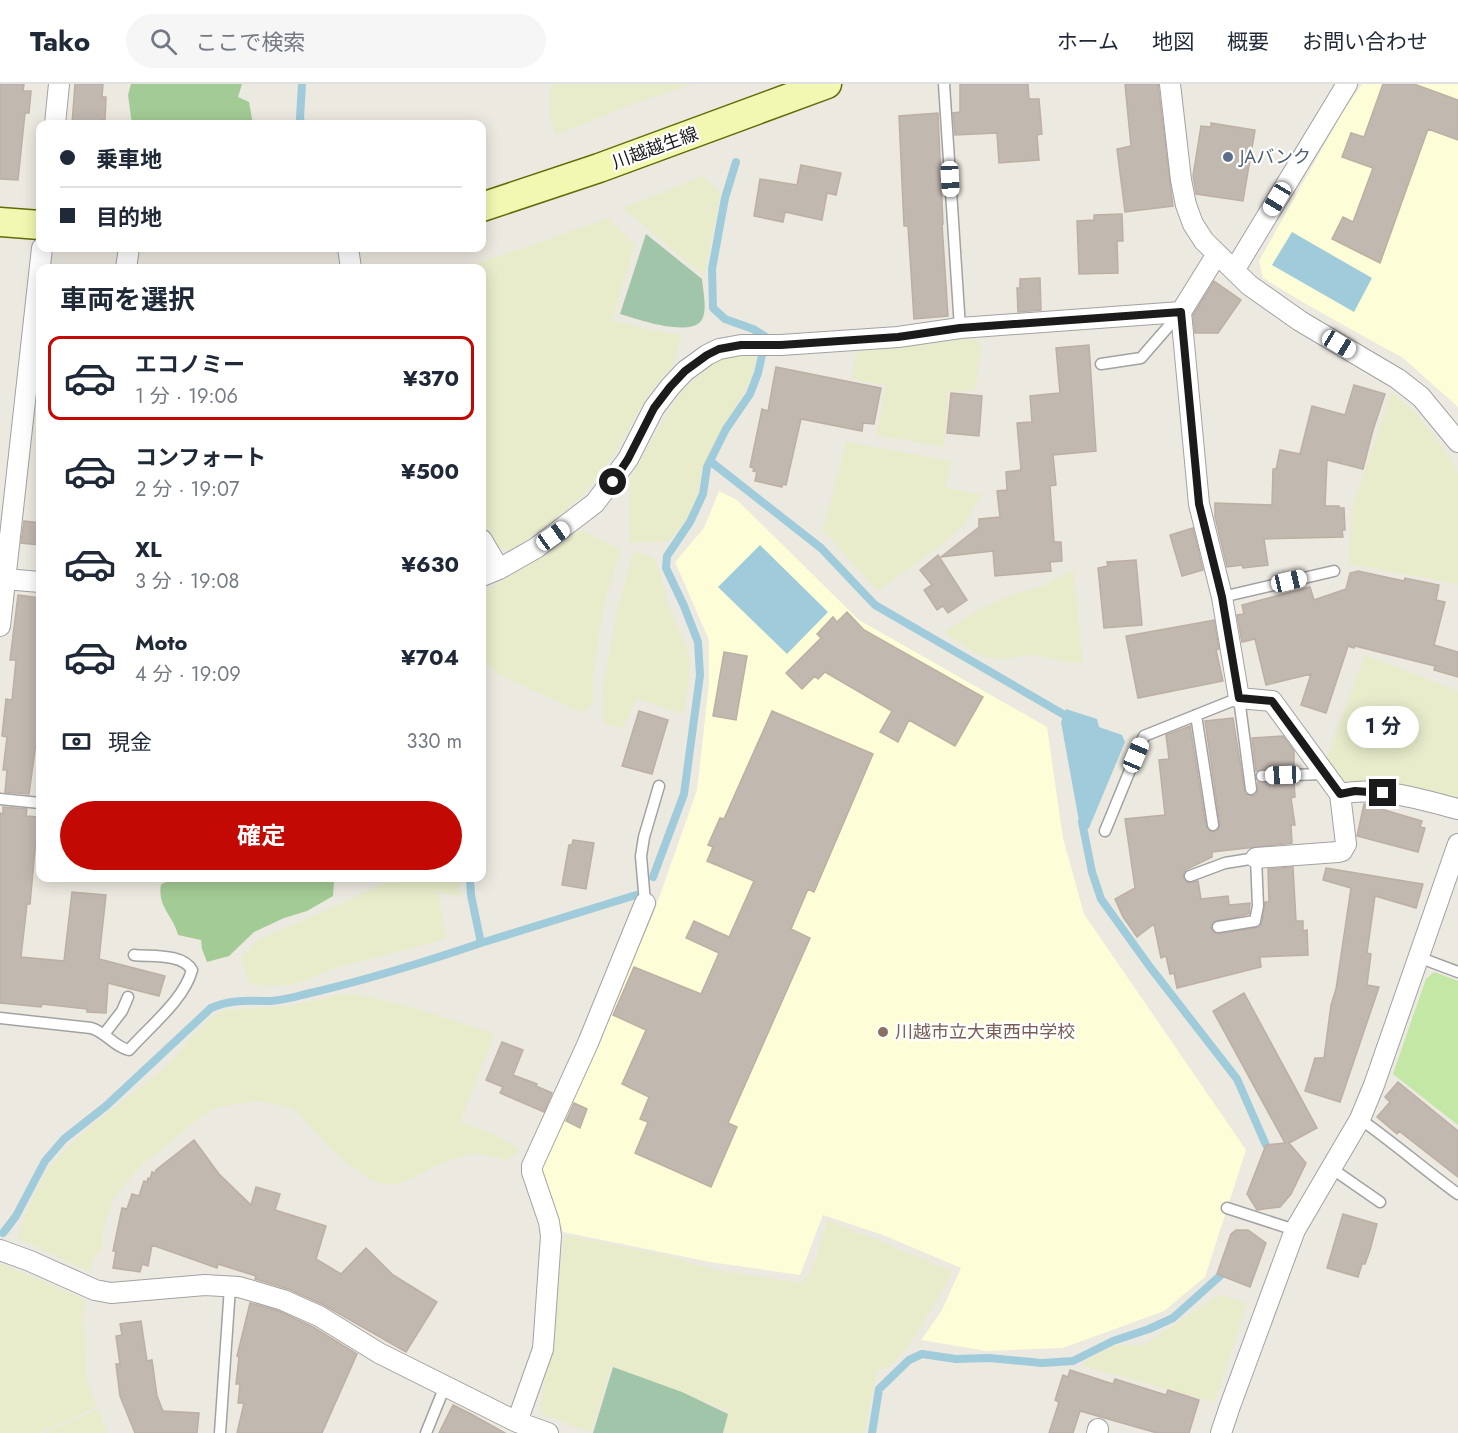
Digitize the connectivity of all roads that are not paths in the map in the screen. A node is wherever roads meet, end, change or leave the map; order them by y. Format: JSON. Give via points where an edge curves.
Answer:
{"nodes":[{"id":1,"x":59,"y":84,"type":"edge"},
{"id":2,"x":827,"y":84,"type":"edge"},
{"id":3,"x":944,"y":84,"type":"edge"},
{"id":4,"x":1170,"y":84,"type":"edge"},
{"id":5,"x":1347,"y":84,"type":"edge"},
{"id":6,"x":55,"y":120,"type":"edge"},
{"id":7,"x":486,"y":206,"type":"edge"},
{"id":8,"x":0,"y":222,"type":"edge"},
{"id":9,"x":36,"y":225,"type":"edge"},
{"id":10,"x":1217,"y":254,"type":"junction"},
{"id":11,"x":1235,"y":269,"type":"junction"},
{"id":12,"x":36,"y":302,"type":"edge"},
{"id":13,"x":1181,"y":312,"type":"junction"},
{"id":14,"x":960,"y":328,"type":"junction"},
{"id":15,"x":1101,"y":364,"type":"dead end"},
{"id":16,"x":1458,"y":442,"type":"edge"},
{"id":17,"x":486,"y":556,"type":"edge"},
{"id":18,"x":1334,"y":571,"type":"dead end"},
{"id":19,"x":490,"y":573,"type":"edge"},
{"id":20,"x":5,"y":579,"type":"junction"},
{"id":21,"x":36,"y":582,"type":"edge"},
{"id":22,"x":1222,"y":597,"type":"junction"},
{"id":23,"x":0,"y":626,"type":"edge"},
{"id":24,"x":1239,"y":698,"type":"junction"},
{"id":25,"x":1196,"y":715,"type":"junction"},
{"id":26,"x":1324,"y":774,"type":"junction"},
{"id":27,"x":1262,"y":776,"type":"dead end"},
{"id":28,"x":659,"y":786,"type":"dead end"},
{"id":29,"x":1251,"y":789,"type":"dead end"},
{"id":30,"x":1340,"y":794,"type":"junction"},
{"id":31,"x":0,"y":799,"type":"edge"},
{"id":32,"x":36,"y":803,"type":"edge"},
{"id":33,"x":1458,"y":809,"type":"edge"},
{"id":34,"x":1214,"y":825,"type":"dead end"},
{"id":35,"x":1105,"y":831,"type":"dead end"},
{"id":36,"x":1458,"y":844,"type":"edge"},
{"id":37,"x":1257,"y":858,"type":"junction"},
{"id":38,"x":1190,"y":876,"type":"dead end"},
{"id":39,"x":645,"y":903,"type":"joint"},
{"id":40,"x":1218,"y":927,"type":"dead end"},
{"id":41,"x":134,"y":956,"type":"dead end"},
{"id":42,"x":1418,"y":957,"type":"junction"},
{"id":43,"x":1458,"y":972,"type":"edge"},
{"id":44,"x":128,"y":997,"type":"dead end"},
{"id":45,"x":0,"y":1018,"type":"edge"},
{"id":46,"x":105,"y":1033,"type":"junction"},
{"id":47,"x":1360,"y":1119,"type":"junction"},
{"id":48,"x":1331,"y":1168,"type":"junction"},
{"id":49,"x":1458,"y":1194,"type":"edge"},
{"id":50,"x":1380,"y":1202,"type":"dead end"},
{"id":51,"x":1227,"y":1208,"type":"dead end"},
{"id":52,"x":1295,"y":1230,"type":"junction"},
{"id":53,"x":0,"y":1250,"type":"edge"},
{"id":54,"x":231,"y":1287,"type":"junction"},
{"id":55,"x":445,"y":1386,"type":"junction"},
{"id":56,"x":521,"y":1426,"type":"edge"},
{"id":57,"x":220,"y":1433,"type":"edge"},
{"id":58,"x":426,"y":1433,"type":"edge"},
{"id":59,"x":548,"y":1433,"type":"edge"},
{"id":60,"x":1221,"y":1433,"type":"edge"}],
"edges":[{"from":1,"to":6,"type":"street"},
{"from":2,"to":7,"type":"main road","name":"川越越生線"},
{"from":3,"to":14,"type":"lane"},
{"from":4,"to":10,"type":"street","via":[[1186,206],[1193,224]]},
{"from":5,"to":11,"type":"street"},
{"from":8,"to":9,"type":"main road"},
{"from":10,"to":11,"type":"street"},
{"from":10,"to":13,"type":"street"},
{"from":11,"to":16,"type":"street","via":[[1249,285],[1300,321],[1398,379],[1421,397]]},
{"from":12,"to":20,"type":"street"},
{"from":13,"to":14,"type":"street"},
{"from":13,"to":15,"type":"lane","via":[[1141,358]]},
{"from":13,"to":22,"type":"street","via":[[1199,504]]},
{"from":14,"to":19,"type":"street","via":[[898,337],[741,345],[707,355],[685,371],[654,408],[628,459],[595,503],[536,548]]},
{"from":17,"to":19,"type":"street"},
{"from":18,"to":22,"type":"lane"},
{"from":20,"to":21,"type":"street"},
{"from":20,"to":23,"type":"street"},
{"from":22,"to":24,"type":"street"},
{"from":24,"to":25,"type":"lane"},
{"from":24,"to":26,"type":"street","via":[[1272,701]]},
{"from":24,"to":29,"type":"lane"},
{"from":25,"to":34,"type":"lane"},
{"from":25,"to":35,"type":"lane","via":[[1144,736]]},
{"from":26,"to":27,"type":"lane"},
{"from":26,"to":30,"type":"street"},
{"from":28,"to":39,"type":"lane","via":[[641,856]]},
{"from":30,"to":33,"type":"street","via":[[1371,791]]},
{"from":30,"to":37,"type":"street","via":[[1346,844],[1342,851]]},
{"from":31,"to":32,"type":"lane"},
{"from":36,"to":42,"type":"street"},
{"from":37,"to":38,"type":"lane","via":[[1225,863]]},
{"from":37,"to":40,"type":"lane","via":[[1255,921]]},
{"from":39,"to":56,"type":"street","via":[[532,1166],[549,1221],[550,1246],[543,1349]]},
{"from":41,"to":46,"type":"lane","via":[[174,958],[189,964],[190,979],[129,1050]]},
{"from":42,"to":43,"type":"lane"},
{"from":42,"to":47,"type":"street"},
{"from":44,"to":46,"type":"lane"},
{"from":45,"to":46,"type":"lane","via":[[71,1024]]},
{"from":47,"to":48,"type":"street"},
{"from":47,"to":49,"type":"lane"},
{"from":48,"to":50,"type":"lane"},
{"from":48,"to":52,"type":"street"},
{"from":51,"to":52,"type":"lane"},
{"from":52,"to":60,"type":"street"},
{"from":53,"to":54,"type":"street","via":[[111,1293],[205,1285]]},
{"from":54,"to":55,"type":"street","via":[[284,1300],[319,1316],[379,1353]]},
{"from":54,"to":57,"type":"lane"},
{"from":55,"to":56,"type":"street"},
{"from":55,"to":58,"type":"lane"},
{"from":56,"to":59,"type":"street"}]}
